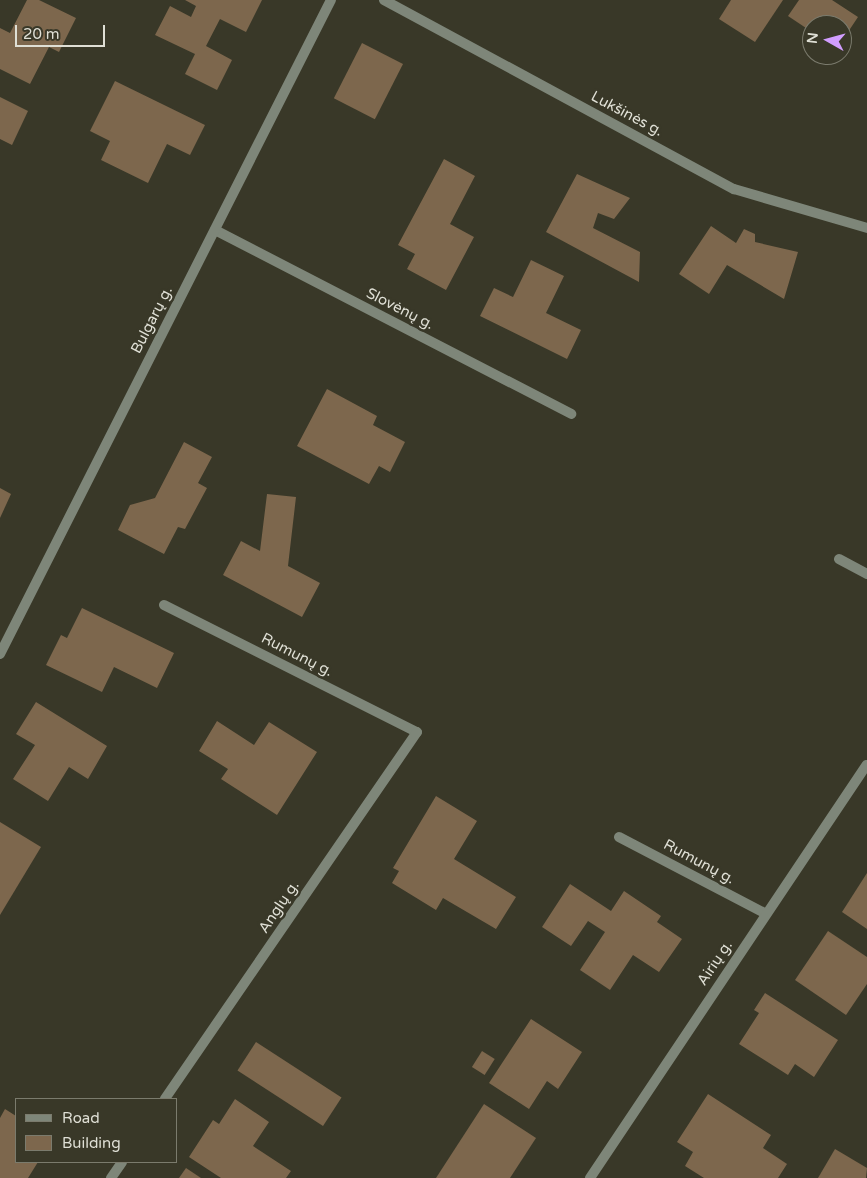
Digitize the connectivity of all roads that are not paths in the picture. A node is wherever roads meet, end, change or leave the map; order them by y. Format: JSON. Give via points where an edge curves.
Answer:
{"nodes":[{"id":1,"x":331,"y":0,"type":"edge"},
{"id":2,"x":384,"y":0,"type":"edge"},
{"id":3,"x":867,"y":228,"type":"edge"},
{"id":4,"x":214,"y":230,"type":"junction"},
{"id":5,"x":571,"y":414,"type":"dead end"},
{"id":6,"x":839,"y":559,"type":"dead end"},
{"id":7,"x":867,"y":574,"type":"edge"},
{"id":8,"x":164,"y":605,"type":"dead end"},
{"id":9,"x":0,"y":654,"type":"edge"},
{"id":10,"x":417,"y":732,"type":"joint"},
{"id":11,"x":867,"y":764,"type":"edge"},
{"id":12,"x":619,"y":836,"type":"dead end"},
{"id":13,"x":766,"y":914,"type":"junction"},
{"id":14,"x":166,"y":1098,"type":"edge"},
{"id":15,"x":121,"y":1163,"type":"edge"},
{"id":16,"x":111,"y":1178,"type":"edge"},
{"id":17,"x":590,"y":1178,"type":"edge"}],
"edges":[{"from":1,"to":4,"type":"street","name":"Bulgarų g."},
{"from":2,"to":3,"type":"street","name":"Lukšinės g.","via":[[734,189]]},
{"from":4,"to":5,"type":"street","name":"Slovėnų g."},
{"from":4,"to":9,"type":"street","name":"Bulgarų g."},
{"from":6,"to":7,"type":"street"},
{"from":8,"to":10,"type":"street","name":"Rumunų g."},
{"from":10,"to":14,"type":"street","name":"Anglų g."},
{"from":11,"to":13,"type":"street","name":"Airių g."},
{"from":12,"to":13,"type":"street","name":"Rumunų g."},
{"from":13,"to":17,"type":"street","name":"Airių g."},
{"from":15,"to":16,"type":"street"}]}
